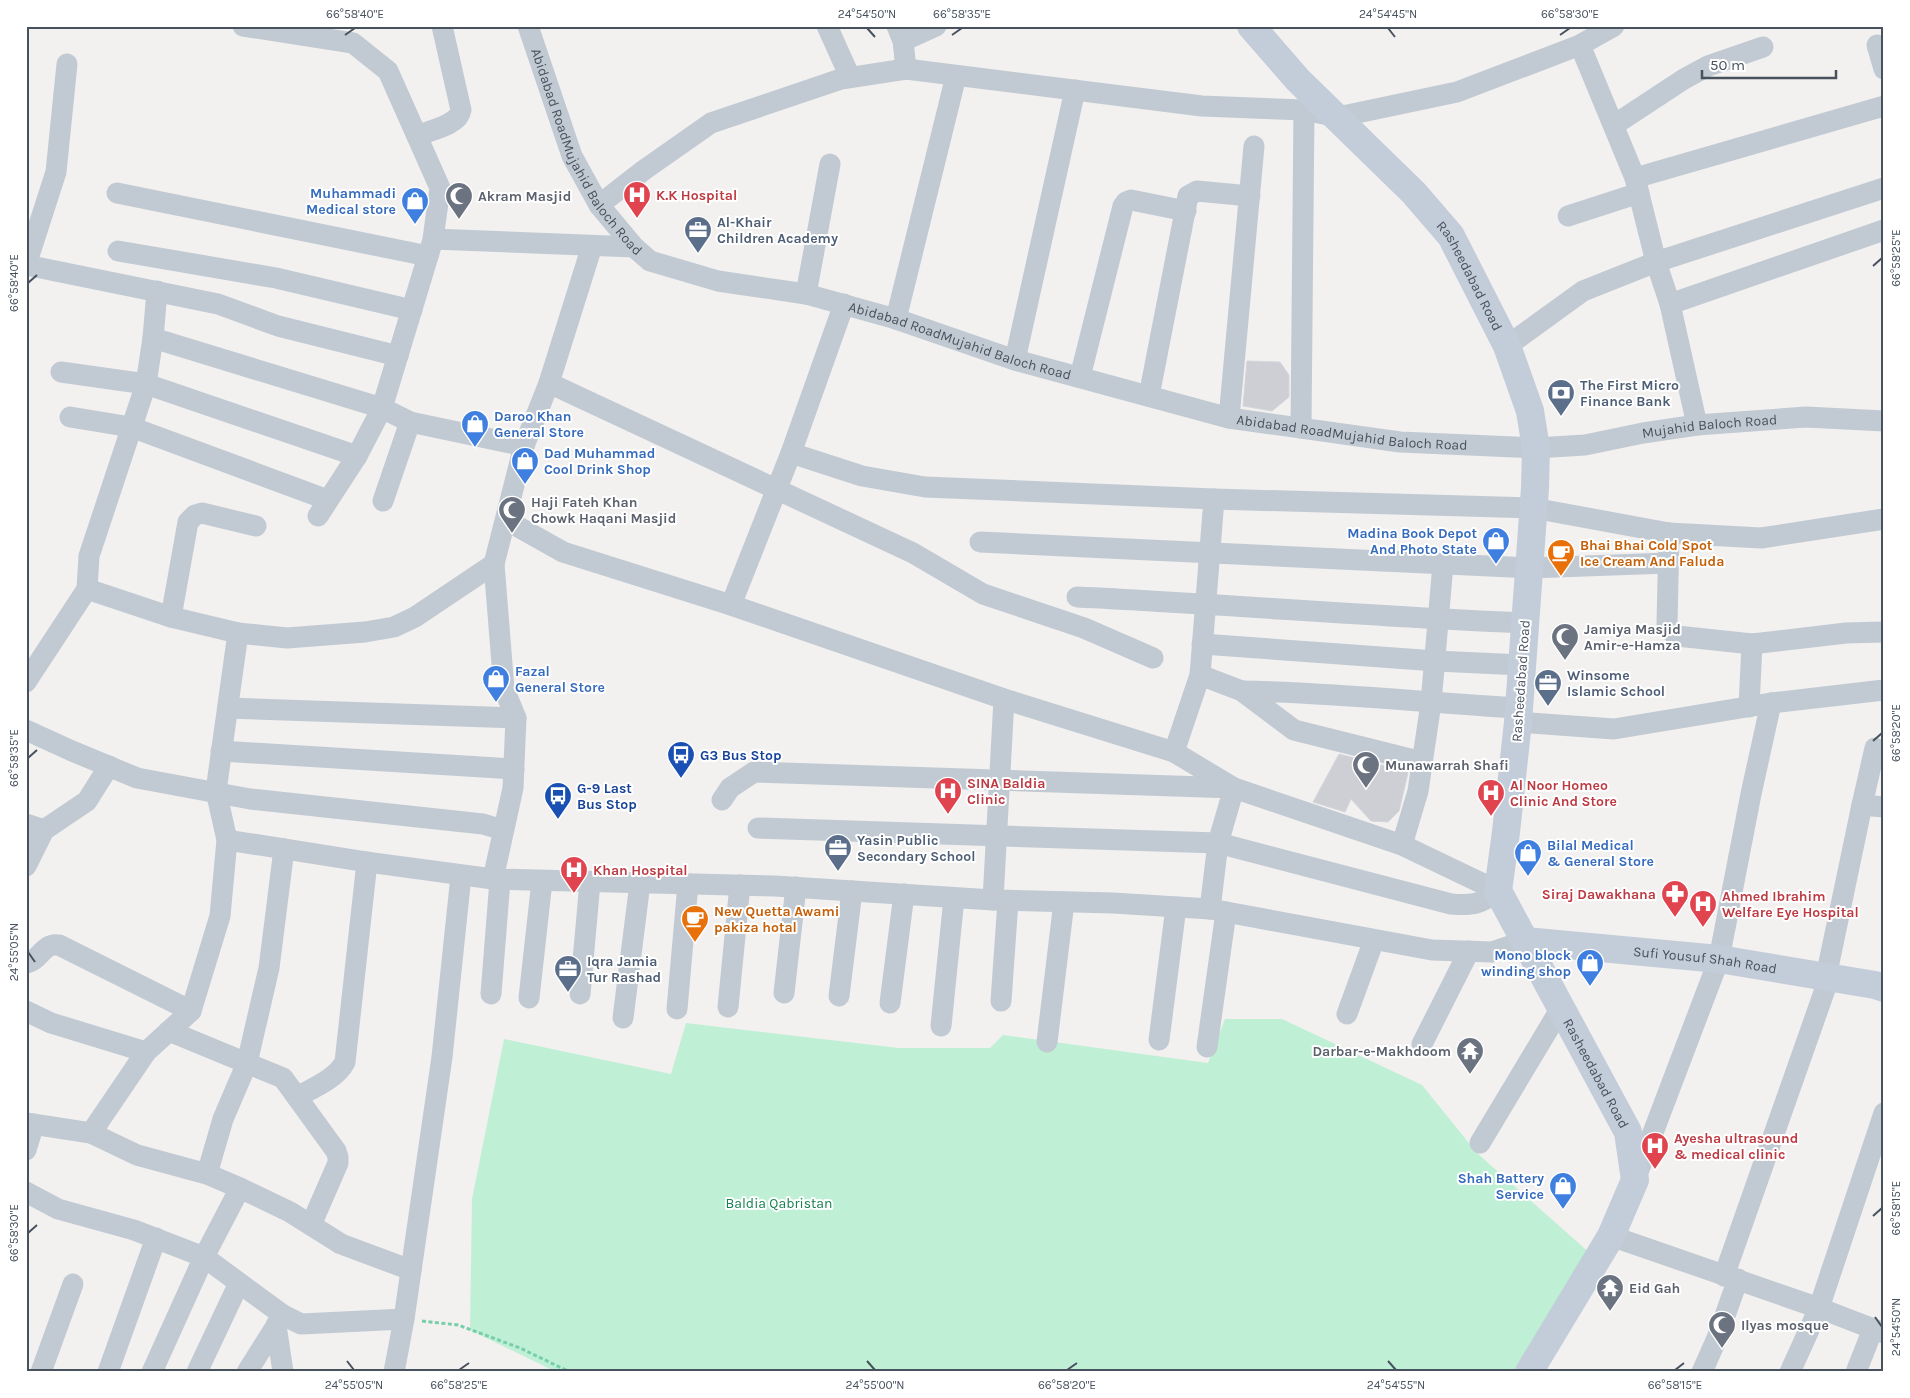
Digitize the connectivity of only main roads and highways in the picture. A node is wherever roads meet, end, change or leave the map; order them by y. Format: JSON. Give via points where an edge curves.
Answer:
{"nodes":[{"id":1,"x":1250,"y":26,"type":"edge"},
{"id":2,"x":1525,"y":941,"type":"junction"},
{"id":3,"x":1884,"y":988,"type":"edge"},
{"id":4,"x":1529,"y":1372,"type":"edge"}],
"edges":[{"from":1,"to":2,"type":"main road","name":"Rasheedabad Road","via":[[1298,80],[1414,193],[1451,236],[1507,346],[1530,411],[1536,448],[1533,508],[1519,715],[1498,891]]},
{"from":2,"to":3,"type":"main road","name":"Sufi Yousuf Shah Road","via":[[1719,959]]},
{"from":2,"to":4,"type":"main road","name":"Rasheedabad Road","via":[[1628,1132],[1635,1180],[1611,1236]]}]}
